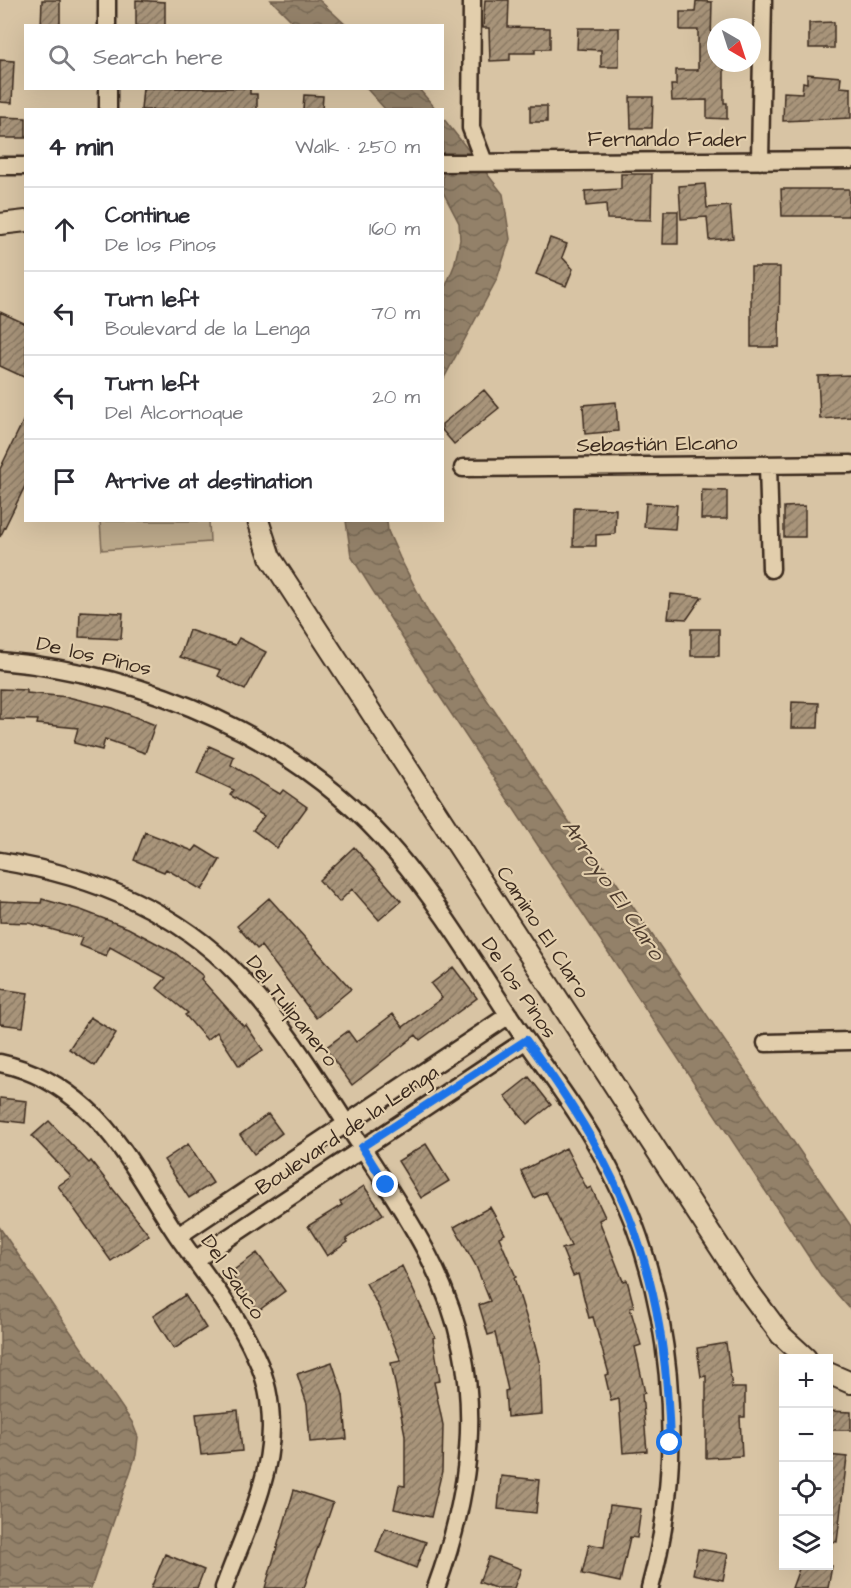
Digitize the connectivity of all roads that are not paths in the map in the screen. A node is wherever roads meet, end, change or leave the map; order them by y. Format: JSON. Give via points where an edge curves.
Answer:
{"nodes":[{"id":1,"x":107,"y":0,"type":"edge"},
{"id":2,"x":472,"y":0,"type":"edge"},
{"id":3,"x":763,"y":0,"type":"edge"},
{"id":4,"x":107,"y":24,"type":"edge"},
{"id":5,"x":108,"y":90,"type":"edge"},
{"id":6,"x":108,"y":108,"type":"edge"},
{"id":7,"x":851,"y":160,"type":"edge"},
{"id":8,"x":760,"y":161,"type":"junction"},
{"id":9,"x":484,"y":162,"type":"junction"},
{"id":10,"x":444,"y":163,"type":"edge"},
{"id":11,"x":0,"y":166,"type":"edge"},
{"id":12,"x":24,"y":166,"type":"edge"},
{"id":13,"x":0,"y":219,"type":"edge"},
{"id":14,"x":24,"y":221,"type":"edge"},
{"id":15,"x":24,"y":221,"type":"edge"},
{"id":16,"x":0,"y":224,"type":"edge"},
{"id":17,"x":851,"y":464,"type":"edge"},
{"id":18,"x":768,"y":465,"type":"junction"},
{"id":19,"x":463,"y":468,"type":"dead end"},
{"id":20,"x":259,"y":522,"type":"edge"},
{"id":21,"x":771,"y":569,"type":"dead end"},
{"id":22,"x":0,"y":661,"type":"edge"},
{"id":23,"x":0,"y":861,"type":"edge"},
{"id":24,"x":509,"y":1015,"type":"junction"},
{"id":25,"x":526,"y":1040,"type":"junction"},
{"id":26,"x":851,"y":1041,"type":"edge"},
{"id":27,"x":766,"y":1043,"type":"dead end"},
{"id":28,"x":0,"y":1063,"type":"edge"},
{"id":29,"x":347,"y":1124,"type":"junction"},
{"id":30,"x":362,"y":1147,"type":"junction"},
{"id":31,"x":178,"y":1236,"type":"junction"},
{"id":32,"x":195,"y":1260,"type":"junction"},
{"id":33,"x":801,"y":1354,"type":"edge"},
{"id":34,"x":833,"y":1375,"type":"edge"},
{"id":35,"x":851,"y":1383,"type":"edge"},
{"id":36,"x":224,"y":1588,"type":"edge"},
{"id":37,"x":436,"y":1588,"type":"edge"},
{"id":38,"x":650,"y":1588,"type":"edge"}],
"edges":[{"from":1,"to":4,"type":"street"},
{"from":2,"to":9,"type":"street","via":[[471,128]]},
{"from":3,"to":8,"type":"street"},
{"from":5,"to":6,"type":"street"},
{"from":7,"to":8,"type":"street","name":"Fernando Fader"},
{"from":8,"to":9,"type":"street","name":"Fernando Fader"},
{"from":9,"to":10,"type":"street","name":"Fernando Fader"},
{"from":11,"to":12,"type":"street"},
{"from":13,"to":14,"type":"street"},
{"from":15,"to":16,"type":"street"},
{"from":17,"to":18,"type":"street","name":"Sebastián Elcano"},
{"from":18,"to":19,"type":"street","name":"Sebastián Elcano"},
{"from":18,"to":21,"type":"street"},
{"from":20,"to":33,"type":"street","name":"Camino El Claro","via":[[270,557],[740,1279],[781,1335]]},
{"from":22,"to":24,"type":"street","name":"De los Pinos","via":[[124,682],[194,709],[285,758],[353,811],[394,852],[440,909]]},
{"from":23,"to":29,"type":"street","name":"Del Tulipanero","via":[[94,883],[155,911],[194,937],[253,991]]},
{"from":24,"to":25,"type":"street","name":"De los Pinos"},
{"from":24,"to":29,"type":"street","name":"Boulevard de la Lenga"},
{"from":25,"to":30,"type":"street","name":"Boulevard de la Lenga"},
{"from":25,"to":38,"type":"street","name":"De los Pinos","via":[[560,1086],[609,1166],[631,1217],[655,1297],[665,1357],[670,1443],[664,1523]]},
{"from":26,"to":27,"type":"street"},
{"from":28,"to":31,"type":"street","name":"Del Sauco","via":[[52,1083],[89,1111],[117,1144]]},
{"from":29,"to":30,"type":"street","name":"Del Tulipanero"},
{"from":29,"to":31,"type":"street","name":"Boulevard de la Lenga"},
{"from":30,"to":32,"type":"street","name":"Boulevard de la Lenga"},
{"from":30,"to":37,"type":"street","name":"Del Tulipanero","via":[[433,1261],[444,1285],[462,1351],[468,1410],[467,1456],[457,1526]]},
{"from":31,"to":32,"type":"street","name":"Del Sauco"},
{"from":32,"to":36,"type":"street","name":"Del Sauco","via":[[262,1369],[271,1427],[268,1462],[260,1490]]},
{"from":34,"to":35,"type":"street"}]}
